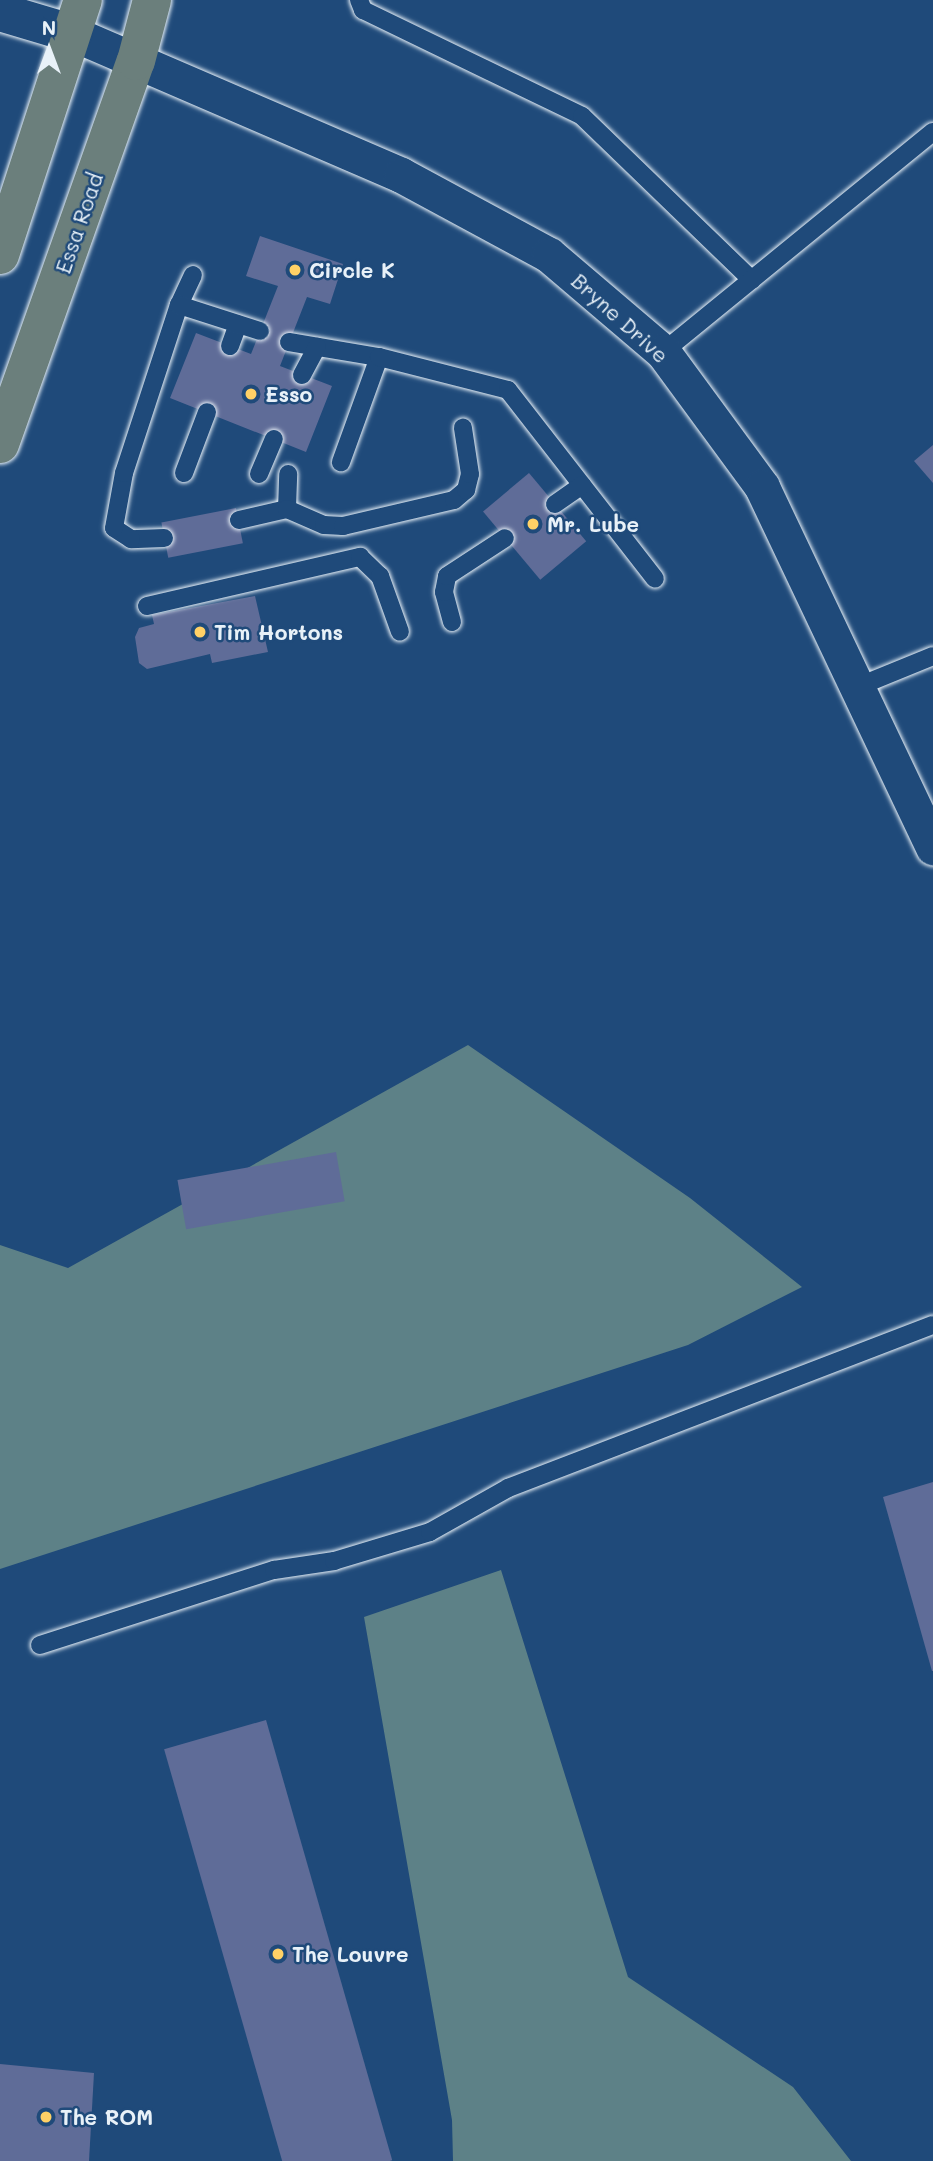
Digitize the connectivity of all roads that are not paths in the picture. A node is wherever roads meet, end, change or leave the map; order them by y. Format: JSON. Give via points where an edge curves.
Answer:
{"nodes":[{"id":1,"x":152,"y":0,"type":"edge"},
{"id":2,"x":359,"y":0,"type":"edge"},
{"id":3,"x":0,"y":12,"type":"edge"},
{"id":4,"x":79,"y":17,"type":"edge"},
{"id":5,"x":136,"y":61,"type":"junction"},
{"id":6,"x":933,"y":132,"type":"edge"},
{"id":7,"x":0,"y":255,"type":"edge"},
{"id":8,"x":193,"y":275,"type":"dead end"},
{"id":9,"x":752,"y":279,"type":"junction"},
{"id":10,"x":179,"y":305,"type":"junction"},
{"id":11,"x":237,"y":324,"type":"junction"},
{"id":12,"x":260,"y":331,"type":"dead end"},
{"id":13,"x":289,"y":342,"type":"dead end"},
{"id":14,"x":230,"y":346,"type":"dead end"},
{"id":15,"x":317,"y":347,"type":"junction"},
{"id":16,"x":663,"y":352,"type":"junction"},
{"id":17,"x":379,"y":357,"type":"junction"},
{"id":18,"x":302,"y":375,"type":"dead end"},
{"id":19,"x":206,"y":412,"type":"dead end"},
{"id":20,"x":463,"y":428,"type":"dead end"},
{"id":21,"x":274,"y":439,"type":"dead end"},
{"id":22,"x":0,"y":444,"type":"edge"},
{"id":23,"x":341,"y":462,"type":"dead end"},
{"id":24,"x":184,"y":473,"type":"dead end"},
{"id":25,"x":259,"y":474,"type":"dead end"},
{"id":26,"x":288,"y":474,"type":"dead end"},
{"id":27,"x":582,"y":485,"type":"junction"},
{"id":28,"x":555,"y":504,"type":"dead end"},
{"id":29,"x":287,"y":509,"type":"junction"},
{"id":30,"x":239,"y":520,"type":"dead end"},
{"id":31,"x":164,"y":538,"type":"dead end"},
{"id":32,"x":505,"y":538,"type":"dead end"},
{"id":33,"x":655,"y":579,"type":"dead end"},
{"id":34,"x":147,"y":606,"type":"dead end"},
{"id":35,"x":452,"y":622,"type":"dead end"},
{"id":36,"x":400,"y":632,"type":"dead end"},
{"id":37,"x":933,"y":656,"type":"edge"},
{"id":38,"x":857,"y":687,"type":"junction"},
{"id":39,"x":933,"y":846,"type":"edge"},
{"id":40,"x":933,"y":1325,"type":"edge"},
{"id":41,"x":40,"y":1645,"type":"dead end"}],
"edges":[{"from":1,"to":5,"type":"main road","name":"Essa Road"},
{"from":2,"to":9,"type":"lane","via":[[363,10],[582,116]]},
{"from":3,"to":4,"type":"street"},
{"from":4,"to":5,"type":"street","name":"Bryne Drive"},
{"from":4,"to":7,"type":"main road"},
{"from":5,"to":16,"type":"street","name":"Bryne Drive","via":[[401,175],[549,255]]},
{"from":5,"to":22,"type":"main road","name":"Essa Road"},
{"from":6,"to":9,"type":"lane"},
{"from":8,"to":10,"type":"lane"},
{"from":9,"to":16,"type":"lane"},
{"from":10,"to":11,"type":"lane"},
{"from":10,"to":31,"type":"lane","via":[[124,473],[114,528],[131,539]]},
{"from":11,"to":12,"type":"lane"},
{"from":11,"to":14,"type":"lane"},
{"from":13,"to":15,"type":"lane"},
{"from":15,"to":17,"type":"lane"},
{"from":15,"to":18,"type":"lane"},
{"from":16,"to":38,"type":"street","name":"Bryne Drive","via":[[762,487]]},
{"from":17,"to":23,"type":"lane"},
{"from":17,"to":27,"type":"lane","via":[[508,390]]},
{"from":19,"to":24,"type":"lane"},
{"from":20,"to":29,"type":"lane","via":[[470,474],[466,491],[454,500],[343,526],[324,525]]},
{"from":21,"to":25,"type":"lane"},
{"from":26,"to":29,"type":"lane"},
{"from":27,"to":28,"type":"lane"},
{"from":27,"to":33,"type":"lane"},
{"from":29,"to":30,"type":"lane"},
{"from":32,"to":35,"type":"lane","via":[[447,576],[444,592]]},
{"from":34,"to":36,"type":"lane","via":[[360,558],[380,576]]},
{"from":37,"to":38,"type":"lane"},
{"from":38,"to":39,"type":"street","name":"Bryne Drive"},
{"from":40,"to":41,"type":"lane","via":[[508,1488],[430,1532],[334,1561],[274,1570]]}]}
